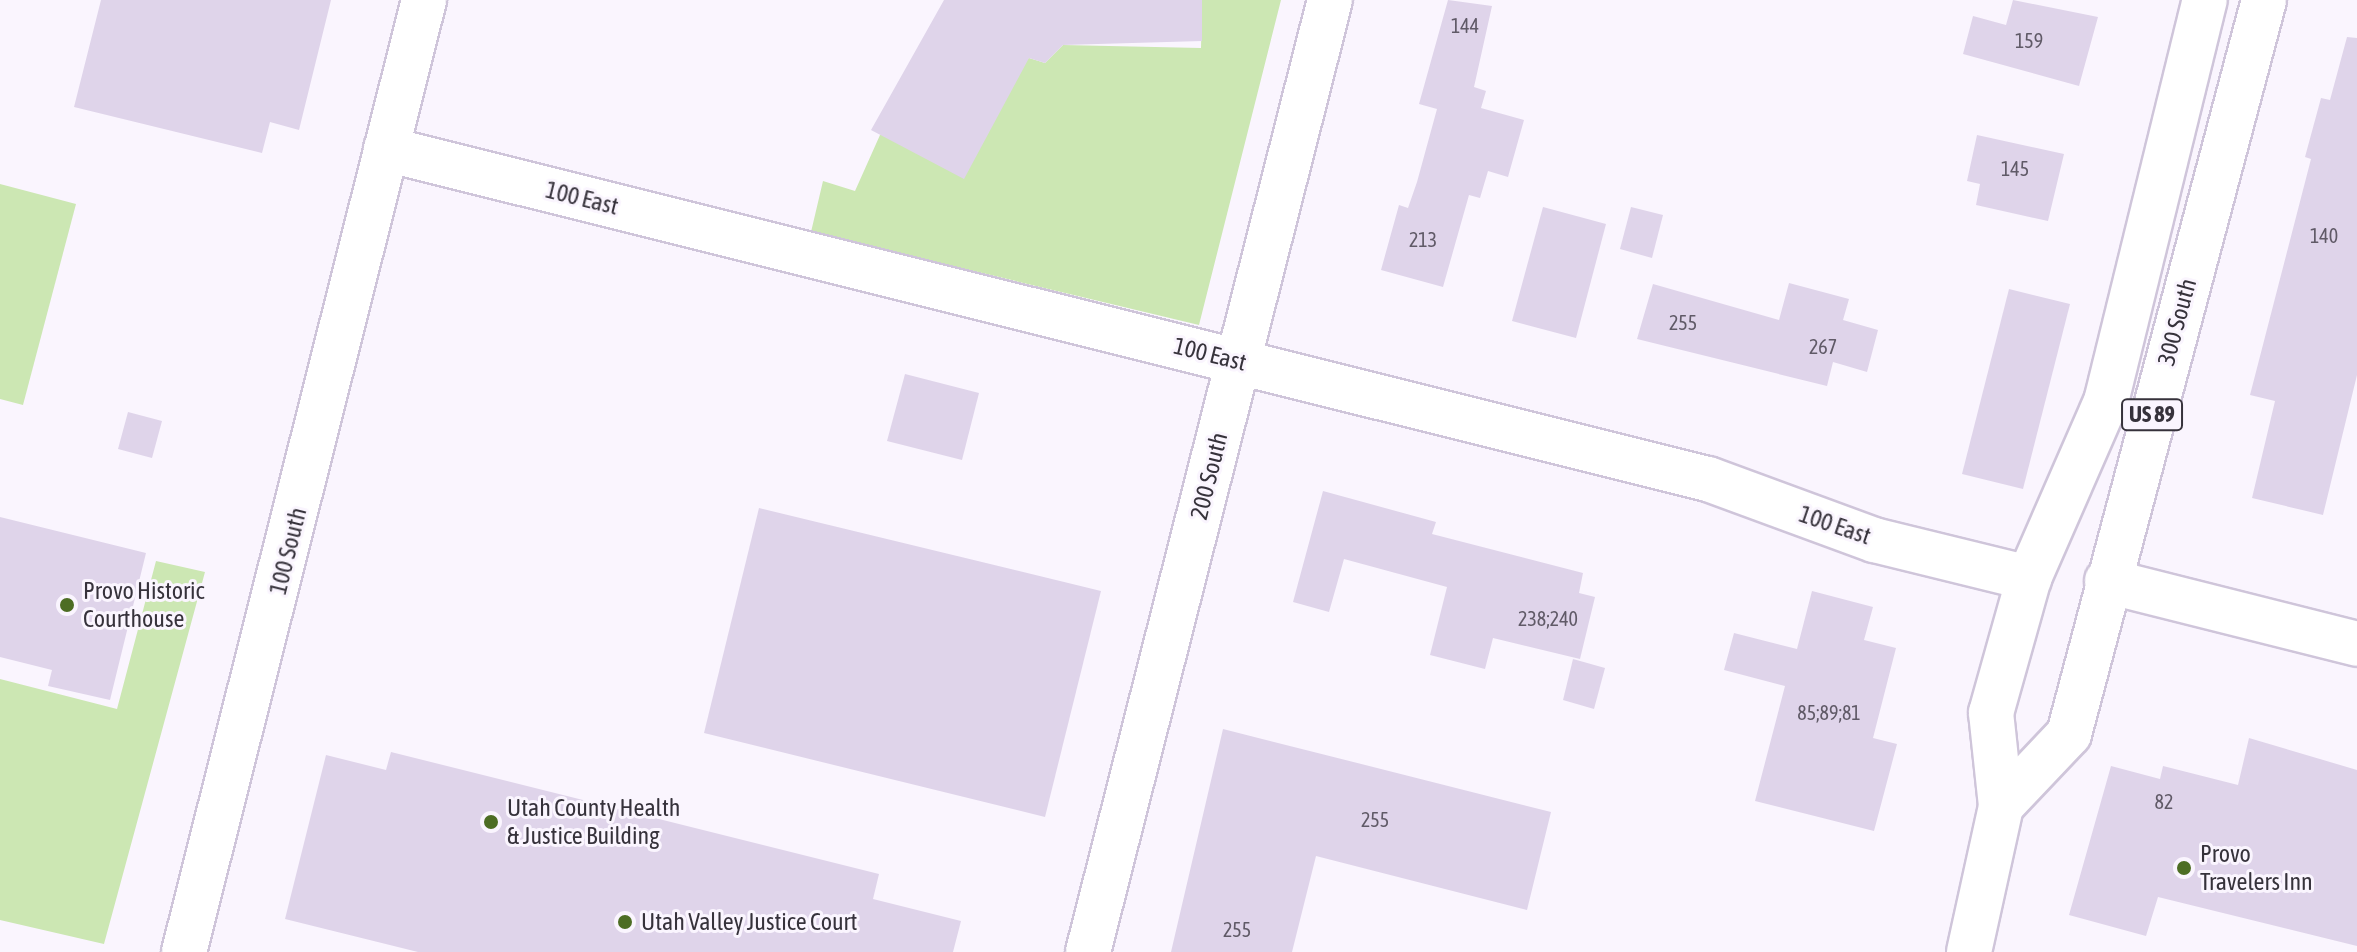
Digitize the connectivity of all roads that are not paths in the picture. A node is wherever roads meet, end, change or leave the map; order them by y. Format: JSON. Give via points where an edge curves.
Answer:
{"nodes":[{"id":1,"x":424,"y":0,"type":"edge"},
{"id":2,"x":1330,"y":0,"type":"edge"},
{"id":3,"x":2205,"y":0,"type":"edge"},
{"id":4,"x":2264,"y":0,"type":"edge"},
{"id":5,"x":386,"y":149,"type":"junction"},
{"id":6,"x":1239,"y":361,"type":"junction"},
{"id":7,"x":2029,"y":578,"type":"junction"},
{"id":8,"x":2107,"y":581,"type":"junction"},
{"id":9,"x":2357,"y":644,"type":"edge"},
{"id":10,"x":2001,"y":806,"type":"junction"},
{"id":11,"x":184,"y":952,"type":"edge"},
{"id":12,"x":1088,"y":952,"type":"edge"},
{"id":13,"x":1969,"y":952,"type":"edge"}],
"edges":[{"from":1,"to":5,"type":"street","name":"100 South"},
{"from":2,"to":6,"type":"street","name":"200 South"},
{"from":3,"to":7,"type":"street","name":"300 South","number":"US 89","via":[[2106,402]]},
{"from":4,"to":8,"type":"street","name":"300 South","number":"US 89"},
{"from":5,"to":6,"type":"street","name":"100 East"},
{"from":5,"to":11,"type":"street","name":"100 South"},
{"from":6,"to":7,"type":"street","name":"100 East","via":[[1708,479],[1874,540]]},
{"from":6,"to":12,"type":"street","name":"200 South"},
{"from":7,"to":10,"type":"street","name":"300 South","number":"US 89","via":[[1991,713]]},
{"from":8,"to":9,"type":"street"},
{"from":8,"to":10,"type":"street","name":"300 South","number":"US 89","via":[[2069,734]]},
{"from":10,"to":13,"type":"street","name":"300 South","number":"US 89"}]}
